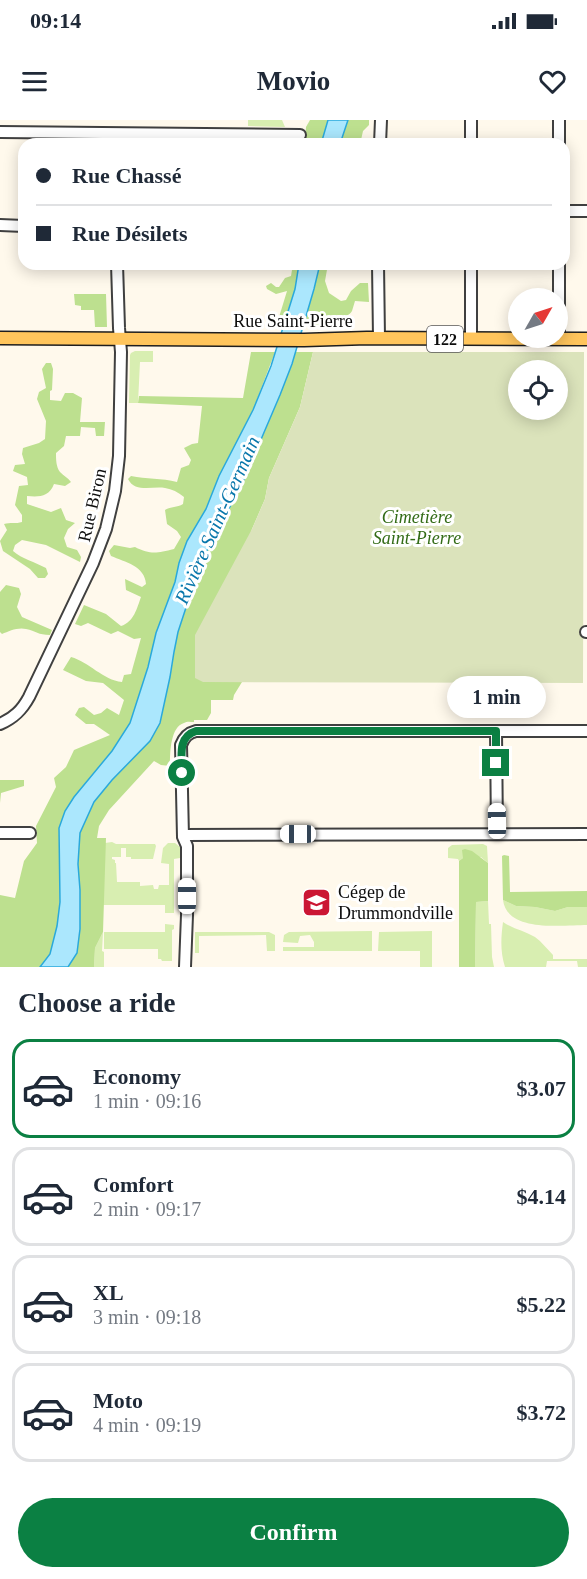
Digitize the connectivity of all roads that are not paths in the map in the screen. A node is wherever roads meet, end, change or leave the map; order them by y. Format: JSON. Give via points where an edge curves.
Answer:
{"nodes":[{"id":1,"x":381,"y":120,"type":"edge"},
{"id":2,"x":471,"y":120,"type":"edge"},
{"id":3,"x":559,"y":120,"type":"edge"},
{"id":4,"x":0,"y":132,"type":"edge"},
{"id":5,"x":300,"y":135,"type":"dead end"},
{"id":6,"x":99,"y":138,"type":"edge"},
{"id":7,"x":161,"y":138,"type":"edge"},
{"id":8,"x":380,"y":138,"type":"edge"},
{"id":9,"x":471,"y":138,"type":"edge"},
{"id":10,"x":560,"y":138,"type":"edge"},
{"id":11,"x":570,"y":211,"type":"edge"},
{"id":12,"x":587,"y":211,"type":"edge"},
{"id":13,"x":0,"y":225,"type":"edge"},
{"id":14,"x":18,"y":226,"type":"edge"},
{"id":15,"x":117,"y":270,"type":"edge"},
{"id":16,"x":378,"y":270,"type":"edge"},
{"id":17,"x":471,"y":270,"type":"edge"},
{"id":18,"x":559,"y":270,"type":"edge"},
{"id":19,"x":559,"y":288,"type":"edge"},
{"id":20,"x":0,"y":338,"type":"edge"},
{"id":21,"x":379,"y":338,"type":"junction"},
{"id":22,"x":120,"y":339,"type":"junction"},
{"id":23,"x":471,"y":339,"type":"junction"},
{"id":24,"x":508,"y":339,"type":"edge"},
{"id":25,"x":568,"y":339,"type":"edge"},
{"id":26,"x":587,"y":339,"type":"edge"},
{"id":27,"x":0,"y":724,"type":"edge"},
{"id":28,"x":496,"y":731,"type":"junction"},
{"id":29,"x":587,"y":731,"type":"edge"},
{"id":30,"x":0,"y":833,"type":"edge"},
{"id":31,"x":30,"y":833,"type":"dead end"},
{"id":32,"x":497,"y":834,"type":"junction"},
{"id":33,"x":587,"y":834,"type":"edge"},
{"id":34,"x":183,"y":835,"type":"junction"},
{"id":35,"x":185,"y":967,"type":"edge"}],
"edges":[{"from":1,"to":8,"type":"street"},
{"from":2,"to":9,"type":"street"},
{"from":3,"to":10,"type":"street"},
{"from":4,"to":6,"type":"street"},
{"from":5,"to":7,"type":"street"},
{"from":11,"to":12,"type":"street"},
{"from":13,"to":14,"type":"street"},
{"from":15,"to":22,"type":"street","name":"Rue Biron"},
{"from":16,"to":21,"type":"street"},
{"from":17,"to":23,"type":"street"},
{"from":18,"to":19,"type":"street"},
{"from":20,"to":22,"type":"main road","name":"Rue Saint-Pierre","number":"122"},
{"from":21,"to":22,"type":"main road","name":"Rue Saint-Pierre","number":"122"},
{"from":21,"to":23,"type":"main road","name":"Rue Saint-Pierre","number":"122"},
{"from":22,"to":27,"type":"street","name":"Rue Biron","via":[[118,468],[106,529],[25,704]]},
{"from":23,"to":24,"type":"main road","name":"Rue Saint-Pierre","number":"122"},
{"from":25,"to":26,"type":"main road","name":"Rue Saint-Pierre","number":"122"},
{"from":28,"to":29,"type":"street"},
{"from":28,"to":32,"type":"street"},
{"from":28,"to":34,"type":"street","via":[[192,732],[182,745]]},
{"from":30,"to":31,"type":"street"},
{"from":32,"to":33,"type":"street"},
{"from":32,"to":34,"type":"street"},
{"from":34,"to":35,"type":"street","via":[[187,846]]}]}
